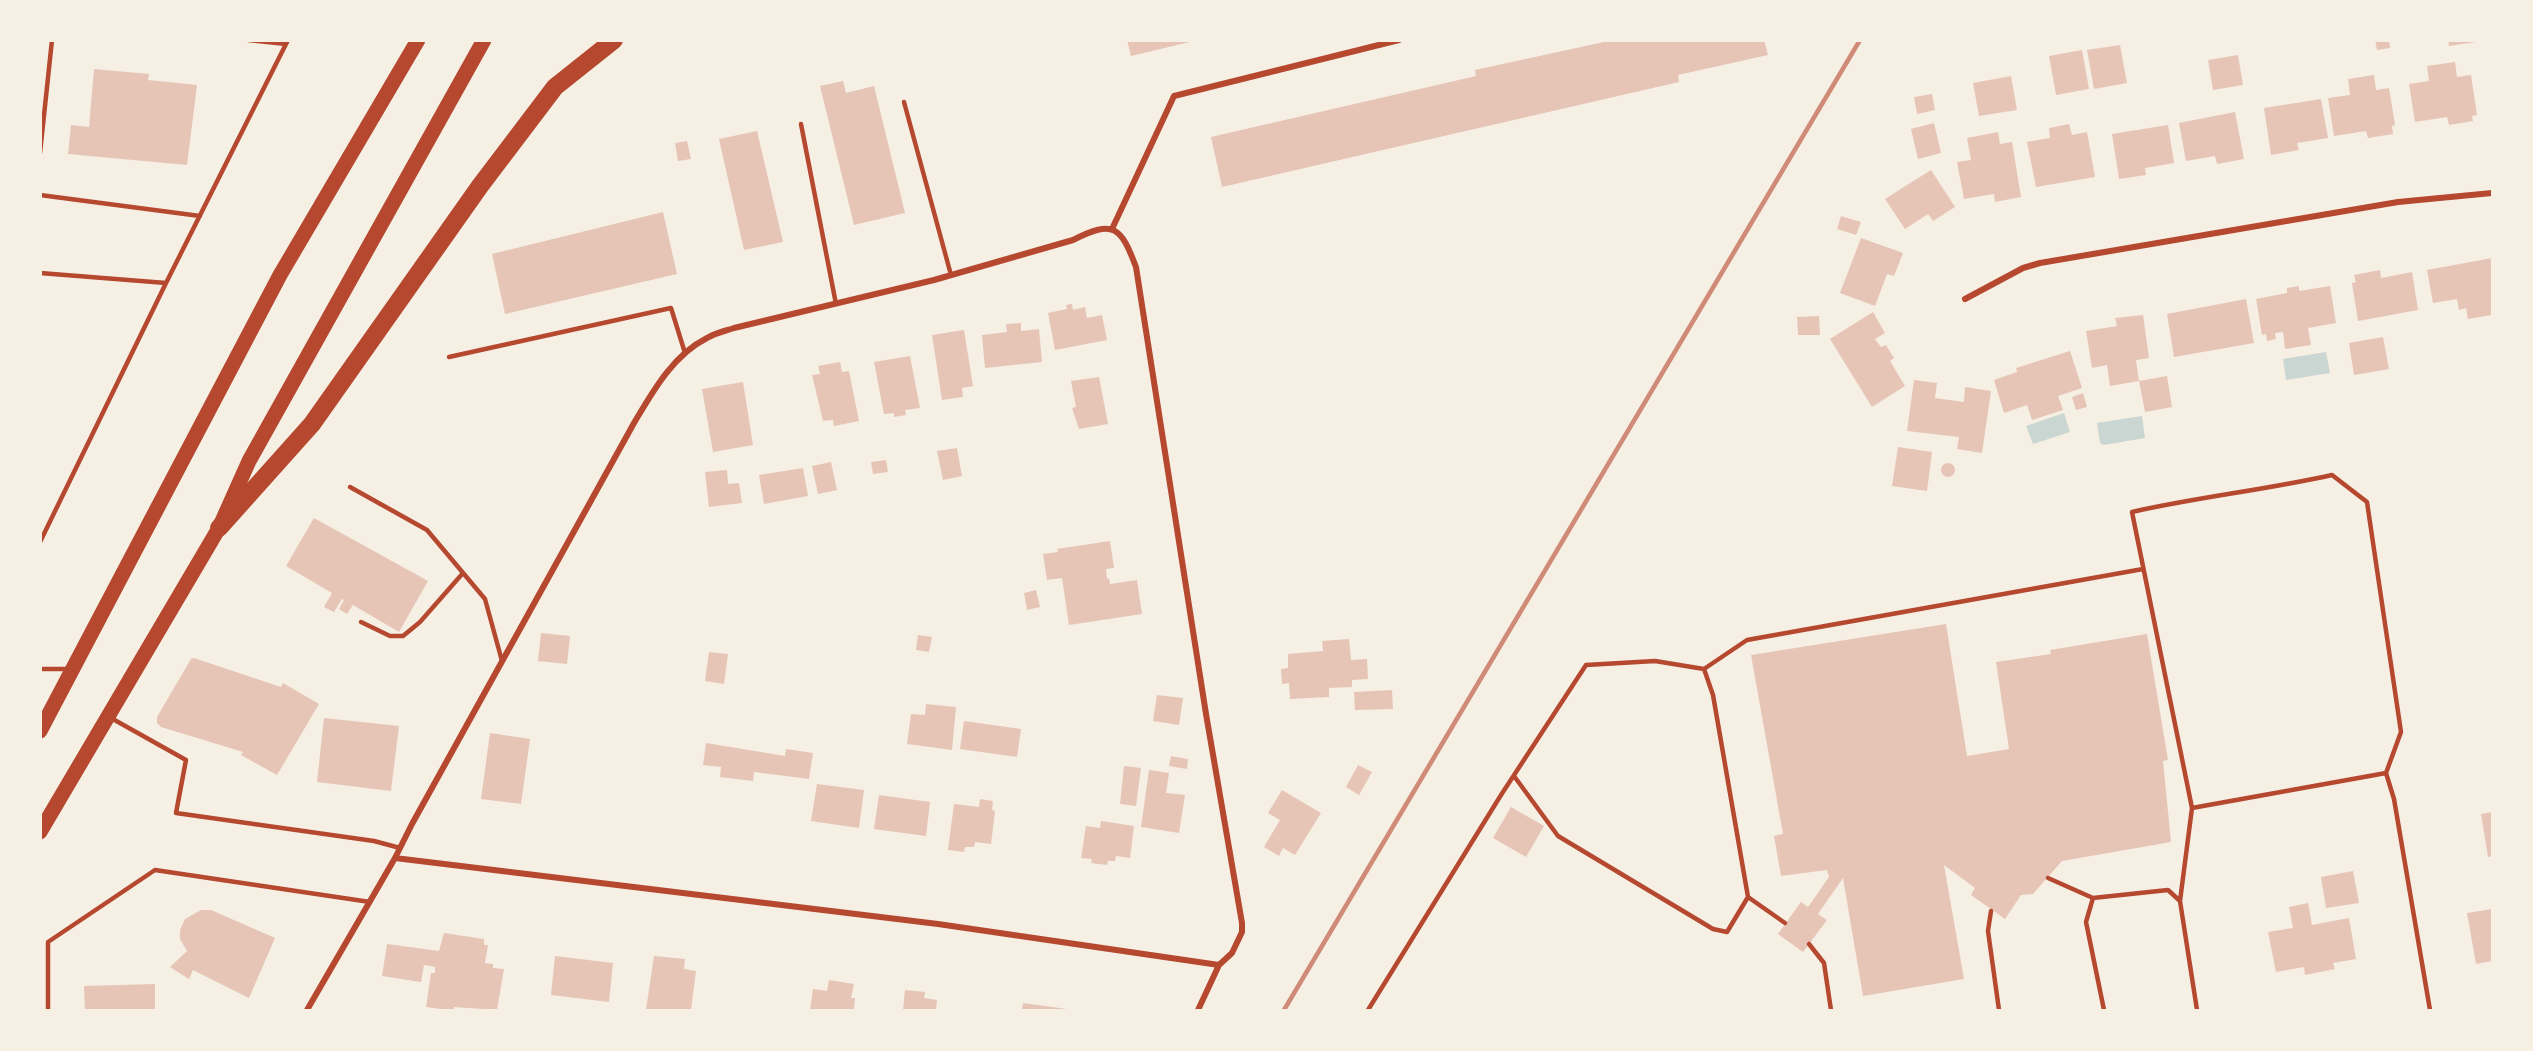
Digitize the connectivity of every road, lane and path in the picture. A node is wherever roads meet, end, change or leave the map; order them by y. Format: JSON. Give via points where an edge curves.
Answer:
{"nodes":[{"id":1,"x":52,"y":40,"type":"edge"},
{"id":2,"x":248,"y":40,"type":"edge"},
{"id":3,"x":418,"y":40,"type":"edge"},
{"id":4,"x":484,"y":40,"type":"edge"},
{"id":5,"x":614,"y":40,"type":"edge"},
{"id":6,"x":1399,"y":40,"type":"edge"},
{"id":7,"x":287,"y":42,"type":"edge"},
{"id":8,"x":904,"y":102,"type":"dead end"},
{"id":9,"x":801,"y":124,"type":"dead end"},
{"id":10,"x":40,"y":153,"type":"edge"},
{"id":11,"x":2493,"y":193,"type":"edge"},
{"id":12,"x":40,"y":195,"type":"edge"},
{"id":13,"x":200,"y":216,"type":"junction"},
{"id":14,"x":1112,"y":230,"type":"junction"},
{"id":15,"x":40,"y":273,"type":"edge"},
{"id":16,"x":951,"y":275,"type":"junction"},
{"id":17,"x":166,"y":283,"type":"junction"},
{"id":18,"x":1965,"y":299,"type":"dead end"},
{"id":19,"x":836,"y":304,"type":"junction"},
{"id":20,"x":685,"y":353,"type":"junction"},
{"id":21,"x":449,"y":357,"type":"dead end"},
{"id":22,"x":350,"y":487,"type":"dead end"},
{"id":23,"x":219,"y":528,"type":"junction"},
{"id":24,"x":40,"y":542,"type":"edge"},
{"id":25,"x":2144,"y":569,"type":"junction"},
{"id":26,"x":463,"y":573,"type":"junction"},
{"id":27,"x":361,"y":622,"type":"dead end"},
{"id":28,"x":502,"y":661,"type":"junction"},
{"id":29,"x":40,"y":669,"type":"edge"},
{"id":30,"x":73,"y":669,"type":"junction"},
{"id":31,"x":1704,"y":669,"type":"junction"},
{"id":32,"x":108,"y":717,"type":"junction"},
{"id":33,"x":40,"y":730,"type":"edge"},
{"id":34,"x":2386,"y":773,"type":"junction"},
{"id":35,"x":1514,"y":776,"type":"junction"},
{"id":36,"x":2192,"y":808,"type":"junction"},
{"id":37,"x":40,"y":832,"type":"edge"},
{"id":38,"x":400,"y":848,"type":"junction"},
{"id":39,"x":395,"y":858,"type":"junction"},
{"id":40,"x":2048,"y":878,"type":"dead end"},
{"id":41,"x":1748,"y":897,"type":"junction"},
{"id":42,"x":2093,"y":898,"type":"junction"},
{"id":43,"x":2180,"y":901,"type":"junction"},
{"id":44,"x":369,"y":902,"type":"junction"},
{"id":45,"x":1991,"y":911,"type":"dead end"},
{"id":46,"x":1785,"y":923,"type":"dead end"},
{"id":47,"x":1809,"y":944,"type":"dead end"},
{"id":48,"x":1220,"y":965,"type":"junction"},
{"id":49,"x":48,"y":1011,"type":"edge"},
{"id":50,"x":307,"y":1011,"type":"edge"},
{"id":51,"x":1198,"y":1011,"type":"edge"},
{"id":52,"x":1368,"y":1011,"type":"edge"},
{"id":53,"x":1832,"y":1011,"type":"edge"},
{"id":54,"x":1999,"y":1011,"type":"edge"},
{"id":55,"x":2104,"y":1011,"type":"edge"},
{"id":56,"x":2197,"y":1011,"type":"edge"},
{"id":57,"x":2430,"y":1011,"type":"edge"}],
"edges":[{"from":1,"to":10,"type":"lane"},
{"from":2,"to":7,"type":"lane"},
{"from":3,"to":30,"type":"main road","via":[[280,275]]},
{"from":4,"to":23,"type":"main road","via":[[249,461]]},
{"from":5,"to":23,"type":"highway","via":[[555,87],[312,424]]},
{"from":6,"to":14,"type":"street","via":[[1174,96]]},
{"from":7,"to":13,"type":"lane"},
{"from":8,"to":16,"type":"lane"},
{"from":9,"to":19,"type":"lane"},
{"from":11,"to":18,"type":"street","via":[[2398,202],[2040,263],[2022,268]]},
{"from":12,"to":13,"type":"lane"},
{"from":13,"to":17,"type":"lane"},
{"from":14,"to":16,"type":"street","via":[[1093,230],[1073,240]]},
{"from":14,"to":48,"type":"street","via":[[1121,233],[1127,242],[1136,267],[1242,923],[1232,953]]},
{"from":15,"to":17,"type":"lane"},
{"from":16,"to":19,"type":"street"},
{"from":17,"to":24,"type":"lane"},
{"from":19,"to":20,"type":"street","via":[[734,328],[707,338]]},
{"from":20,"to":21,"type":"lane","via":[[671,308]]},
{"from":20,"to":28,"type":"street","via":[[656,386],[634,423]]},
{"from":22,"to":26,"type":"lane","via":[[427,530]]},
{"from":23,"to":32,"type":"main road"},
{"from":25,"to":31,"type":"lane","via":[[1747,640]]},
{"from":25,"to":34,"type":"lane","via":[[2132,512],[2332,475],[2367,502],[2401,732]]},
{"from":25,"to":36,"type":"lane"},
{"from":26,"to":27,"type":"lane","via":[[403,636],[390,636]]},
{"from":26,"to":28,"type":"lane","via":[[485,599]]},
{"from":28,"to":38,"type":"street"},
{"from":29,"to":30,"type":"lane"},
{"from":30,"to":33,"type":"main road"},
{"from":31,"to":35,"type":"lane","via":[[1654,661],[1586,665]]},
{"from":31,"to":41,"type":"lane","via":[[1713,695]]},
{"from":32,"to":37,"type":"main road"},
{"from":32,"to":38,"type":"lane","via":[[186,760],[176,813]]},
{"from":34,"to":36,"type":"lane"},
{"from":34,"to":57,"type":"lane","via":[[2394,799]]},
{"from":35,"to":41,"type":"lane","via":[[1558,836],[1713,929],[1727,932]]},
{"from":35,"to":52,"type":"lane"},
{"from":36,"to":43,"type":"lane"},
{"from":38,"to":39,"type":"street"},
{"from":39,"to":44,"type":"street"},
{"from":39,"to":48,"type":"street","via":[[938,924]]},
{"from":40,"to":42,"type":"lane"},
{"from":41,"to":46,"type":"lane"},
{"from":42,"to":43,"type":"lane","via":[[2168,890]]},
{"from":42,"to":55,"type":"lane","via":[[2086,922]]},
{"from":43,"to":56,"type":"lane"},
{"from":44,"to":49,"type":"lane","via":[[155,870],[48,942]]},
{"from":44,"to":50,"type":"street"},
{"from":45,"to":54,"type":"lane","via":[[1988,931]]},
{"from":47,"to":53,"type":"lane","via":[[1824,963]]},
{"from":48,"to":51,"type":"street"}]}
